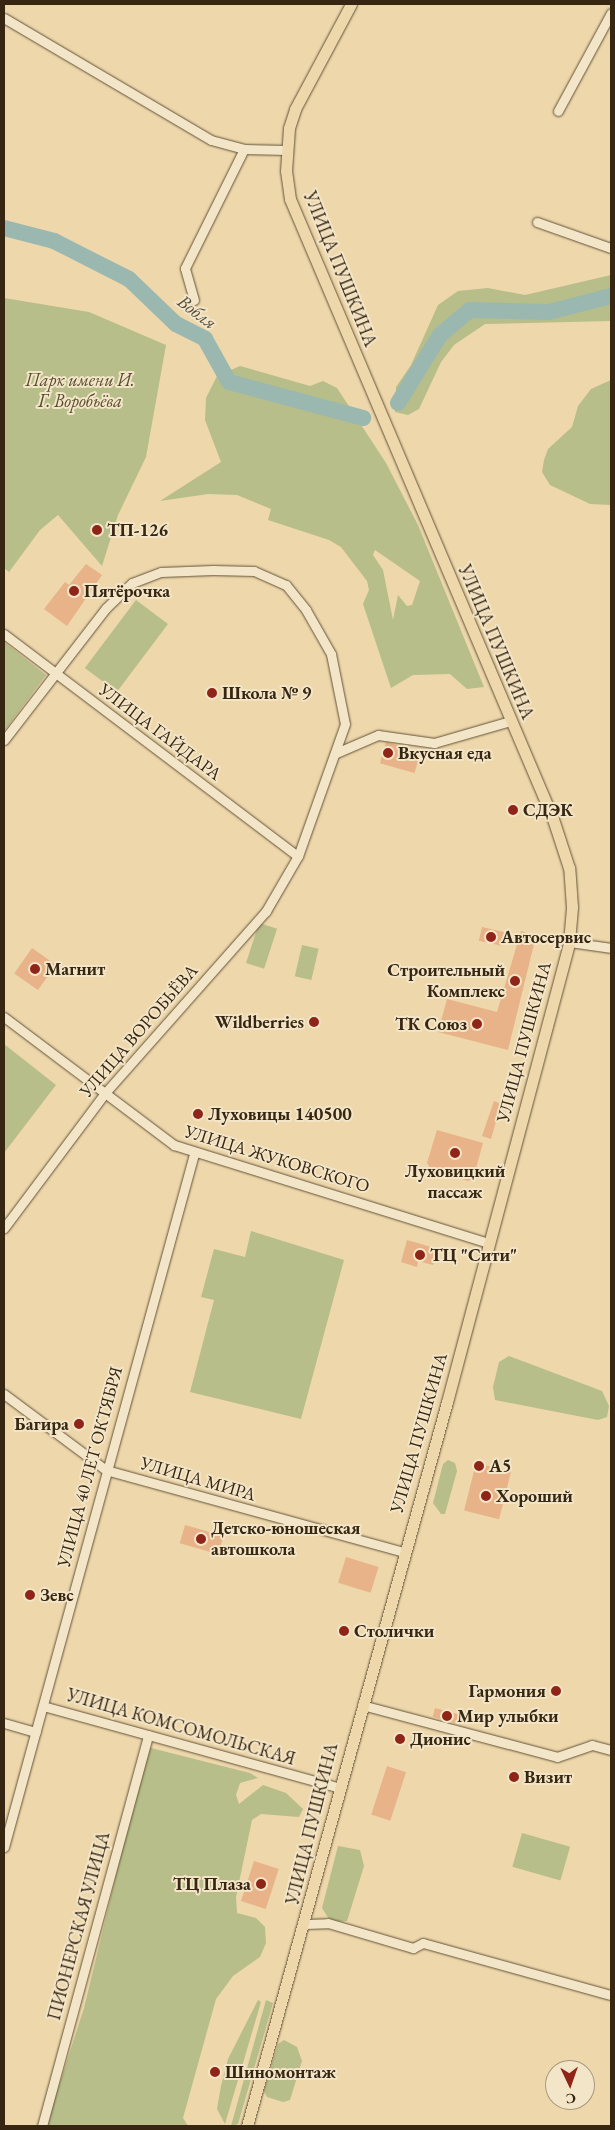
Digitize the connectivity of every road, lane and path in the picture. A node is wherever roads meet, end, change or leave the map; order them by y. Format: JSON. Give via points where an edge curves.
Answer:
{"nodes":[{"id":1,"x":352,"y":4,"type":"edge"},
{"id":2,"x":611,"y":13,"type":"edge"},
{"id":3,"x":4,"y":18,"type":"edge"},
{"id":4,"x":558,"y":111,"type":"dead end"},
{"id":5,"x":244,"y":149,"type":"junction"},
{"id":6,"x":286,"y":150,"type":"junction"},
{"id":7,"x":538,"y":222,"type":"dead end"},
{"id":8,"x":611,"y":248,"type":"edge"},
{"id":9,"x":194,"y":300,"type":"dead end"},
{"id":10,"x":4,"y":634,"type":"edge"},
{"id":11,"x":54,"y":672,"type":"junction"},
{"id":12,"x":510,"y":721,"type":"junction"},
{"id":13,"x":4,"y":740,"type":"edge"},
{"id":14,"x":336,"y":753,"type":"junction"},
{"id":15,"x":298,"y":856,"type":"junction"},
{"id":16,"x":569,"y":942,"type":"junction"},
{"id":17,"x":611,"y":948,"type":"edge"},
{"id":18,"x":4,"y":1017,"type":"edge"},
{"id":19,"x":105,"y":1093,"type":"junction"},
{"id":20,"x":194,"y":1154,"type":"junction"},
{"id":21,"x":4,"y":1228,"type":"edge"},
{"id":22,"x":488,"y":1243,"type":"junction"},
{"id":23,"x":4,"y":1394,"type":"edge"},
{"id":24,"x":106,"y":1470,"type":"junction"},
{"id":25,"x":404,"y":1552,"type":"junction"},
{"id":26,"x":362,"y":1705,"type":"junction"},
{"id":27,"x":43,"y":1706,"type":"junction"},
{"id":28,"x":4,"y":1723,"type":"edge"},
{"id":29,"x":36,"y":1732,"type":"junction"},
{"id":30,"x":148,"y":1735,"type":"junction"},
{"id":31,"x":611,"y":1750,"type":"edge"},
{"id":32,"x":340,"y":1788,"type":"junction"},
{"id":33,"x":4,"y":1847,"type":"edge"},
{"id":34,"x":305,"y":1924,"type":"junction"},
{"id":35,"x":611,"y":1995,"type":"edge"},
{"id":36,"x":42,"y":2126,"type":"edge"},
{"id":37,"x":246,"y":2126,"type":"edge"}],
"edges":[{"from":1,"to":6,"type":"main road","name":"УЛИЦА ПУШКИНА","via":[[295,109]]},
{"from":2,"to":4,"type":"street"},
{"from":3,"to":5,"type":"street","via":[[211,140]]},
{"from":5,"to":6,"type":"street"},
{"from":5,"to":9,"type":"street","via":[[185,268]]},
{"from":6,"to":12,"type":"main road","name":"УЛИЦА ПУШКИНА","via":[[290,199],[299,226]]},
{"from":7,"to":8,"type":"street"},
{"from":10,"to":11,"type":"street","name":"УЛИЦА ГАЙДАРА"},
{"from":11,"to":13,"type":"street"},
{"from":11,"to":14,"type":"street","via":[[106,608],[132,583],[161,572],[254,571],[286,585],[306,610],[331,654],[345,724]]},
{"from":11,"to":15,"type":"street","name":"УЛИЦА ГАЙДАРА"},
{"from":12,"to":14,"type":"street","via":[[434,743],[378,735]]},
{"from":12,"to":16,"type":"main road","name":"УЛИЦА ПУШКИНА","via":[[553,819],[569,868],[572,884]]},
{"from":14,"to":15,"type":"street"},
{"from":15,"to":19,"type":"street","name":"УЛИЦА ВОРОБЬЁВА","via":[[266,911]]},
{"from":16,"to":17,"type":"street"},
{"from":16,"to":22,"type":"main road","name":"УЛИЦА ПУШКИНА"},
{"from":18,"to":19,"type":"street","name":"УЛИЦА ЖУКОВСКОГО"},
{"from":19,"to":20,"type":"street","name":"УЛИЦА ЖУКОВСКОГО","via":[[174,1145]]},
{"from":19,"to":21,"type":"street","name":"УЛИЦА ВОРОБЬЁВА"},
{"from":20,"to":22,"type":"street","name":"УЛИЦА ЖУКОВСКОГО"},
{"from":20,"to":24,"type":"street","name":"УЛИЦА 40 ЛЕТ ОКТЯБРЯ"},
{"from":22,"to":25,"type":"main road","name":"УЛИЦА ПУШКИНА"},
{"from":23,"to":24,"type":"street","name":"УЛИЦА МИРА"},
{"from":24,"to":25,"type":"street","name":"УЛИЦА МИРА"},
{"from":24,"to":27,"type":"street","name":"УЛИЦА 40 ЛЕТ ОКТЯБРЯ"},
{"from":25,"to":26,"type":"main road","name":"УЛИЦА ПУШКИНА"},
{"from":26,"to":31,"type":"street","via":[[557,1758],[592,1745]]},
{"from":26,"to":32,"type":"main road","name":"УЛИЦА ПУШКИНА"},
{"from":27,"to":29,"type":"street","name":"УЛИЦА 40 ЛЕТ ОКТЯБРЯ"},
{"from":27,"to":30,"type":"street","name":"УЛИЦА КОМСОМОЛЬСКАЯ"},
{"from":28,"to":29,"type":"street"},
{"from":29,"to":33,"type":"street","name":"УЛИЦА 40 ЛЕТ ОКТЯБРЯ"},
{"from":30,"to":32,"type":"street","name":"УЛИЦА КОМСОМОЛЬСКАЯ"},
{"from":30,"to":36,"type":"street","name":"ПИОНЕРСКАЯ УЛИЦА"},
{"from":32,"to":34,"type":"main road","name":"УЛИЦА ПУШКИНА"},
{"from":34,"to":35,"type":"street","via":[[328,1923],[414,1948],[423,1944]]},
{"from":34,"to":37,"type":"main road","name":"УЛИЦА ПУШКИНА"}]}
